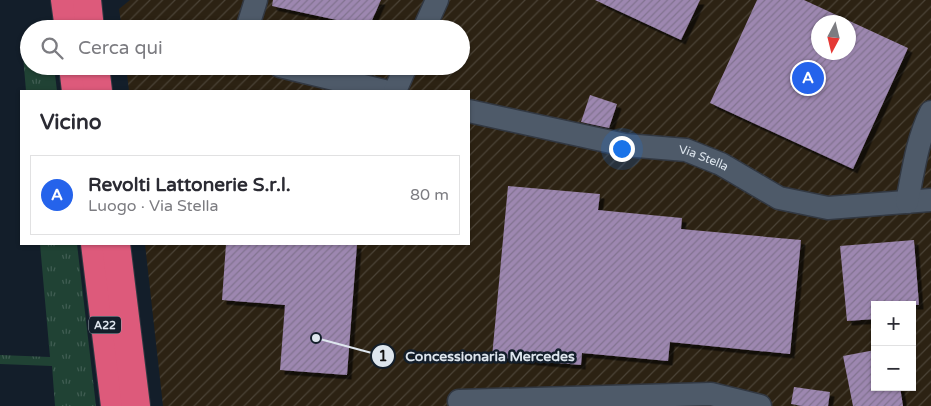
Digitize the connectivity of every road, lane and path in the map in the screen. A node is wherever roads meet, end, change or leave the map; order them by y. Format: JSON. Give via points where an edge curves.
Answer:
{"nodes":[{"id":1,"x":65,"y":0,"type":"edge"},
{"id":2,"x":87,"y":0,"type":"edge"},
{"id":3,"x":256,"y":0,"type":"edge"},
{"id":4,"x":437,"y":0,"type":"edge"},
{"id":5,"x":68,"y":20,"type":"edge"},
{"id":6,"x":89,"y":20,"type":"edge"},
{"id":7,"x":250,"y":20,"type":"edge"},
{"id":8,"x":428,"y":20,"type":"edge"},
{"id":9,"x":74,"y":75,"type":"edge"},
{"id":10,"x":96,"y":75,"type":"edge"},
{"id":11,"x":317,"y":75,"type":"edge"},
{"id":12,"x":402,"y":75,"type":"edge"},
{"id":13,"x":76,"y":90,"type":"edge"},
{"id":14,"x":98,"y":90,"type":"edge"},
{"id":15,"x":380,"y":90,"type":"edge"},
{"id":16,"x":395,"y":90,"type":"edge"},
{"id":17,"x":470,"y":111,"type":"edge"},
{"id":18,"x":931,"y":112,"type":"edge"},
{"id":19,"x":931,"y":200,"type":"edge"},
{"id":20,"x":907,"y":202,"type":"junction"},
{"id":21,"x":95,"y":245,"type":"edge"},
{"id":22,"x":116,"y":245,"type":"edge"},
{"id":23,"x":459,"y":401,"type":"dead end"},
{"id":24,"x":115,"y":406,"type":"edge"},
{"id":25,"x":136,"y":406,"type":"edge"},
{"id":26,"x":760,"y":406,"type":"edge"}],
"edges":[{"from":1,"to":5,"type":"highway"},
{"from":2,"to":6,"type":"highway"},
{"from":3,"to":7,"type":"street"},
{"from":4,"to":8,"type":"street"},
{"from":9,"to":13,"type":"highway"},
{"from":10,"to":14,"type":"highway"},
{"from":11,"to":15,"type":"street"},
{"from":12,"to":16,"type":"street"},
{"from":17,"to":20,"type":"street","name":"Via Stella","via":[[625,146],[686,150],[721,164],[779,198],[828,208]]},
{"from":18,"to":20,"type":"street","via":[[916,156]]},
{"from":19,"to":20,"type":"street","name":"Via Stella"},
{"from":21,"to":24,"type":"highway","number":"A22"},
{"from":22,"to":25,"type":"highway","number":"A22"},
{"from":23,"to":26,"type":"street","via":[[711,394]]}]}
